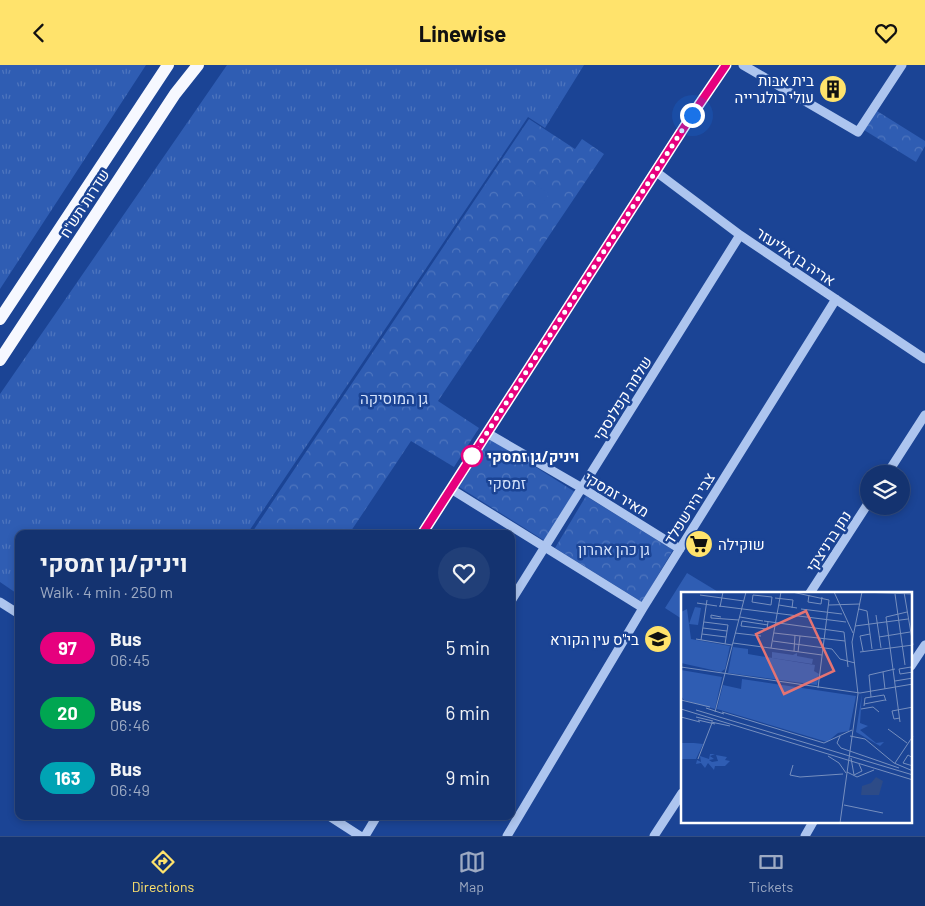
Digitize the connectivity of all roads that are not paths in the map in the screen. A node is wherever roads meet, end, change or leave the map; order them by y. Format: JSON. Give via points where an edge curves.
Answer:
{"nodes":[{"id":1,"x":168,"y":65,"type":"edge"},
{"id":2,"x":198,"y":65,"type":"edge"},
{"id":3,"x":726,"y":65,"type":"edge"},
{"id":4,"x":743,"y":65,"type":"edge"},
{"id":5,"x":902,"y":65,"type":"edge"},
{"id":6,"x":655,"y":171,"type":"junction"},
{"id":7,"x":740,"y":235,"type":"junction"},
{"id":8,"x":836,"y":299,"type":"junction"},
{"id":9,"x":0,"y":319,"type":"edge"},
{"id":10,"x":925,"y":359,"type":"edge"},
{"id":11,"x":0,"y":360,"type":"edge"},
{"id":12,"x":925,"y":415,"type":"edge"},
{"id":13,"x":487,"y":433,"type":"junction"},
{"id":14,"x":893,"y":465,"type":"edge"},
{"id":15,"x":451,"y":489,"type":"junction"},
{"id":16,"x":582,"y":489,"type":"junction"},
{"id":17,"x":861,"y":515,"type":"edge"},
{"id":18,"x":425,"y":530,"type":"edge"},
{"id":19,"x":545,"y":547,"type":"junction"},
{"id":20,"x":680,"y":549,"type":"junction"},
{"id":21,"x":811,"y":592,"type":"edge"},
{"id":22,"x":515,"y":595,"type":"edge"},
{"id":23,"x":0,"y":602,"type":"edge"},
{"id":24,"x":643,"y":608,"type":"junction"},
{"id":25,"x":15,"y":611,"type":"edge"},
{"id":26,"x":925,"y":645,"type":"edge"},
{"id":27,"x":912,"y":664,"type":"edge"},
{"id":28,"x":681,"y":795,"type":"edge"},
{"id":29,"x":335,"y":820,"type":"edge"},
{"id":30,"x":375,"y":820,"type":"edge"},
{"id":31,"x":812,"y":823,"type":"edge"},
{"id":32,"x":360,"y":836,"type":"edge"},
{"id":33,"x":365,"y":836,"type":"edge"},
{"id":34,"x":507,"y":836,"type":"edge"},
{"id":35,"x":654,"y":836,"type":"edge"},
{"id":36,"x":805,"y":836,"type":"edge"}],
"edges":[{"from":1,"to":9,"type":"main road","name":"שדרות תש\"ח"},
{"from":2,"to":11,"type":"main road","name":"שדרות תש\"ח","via":[[175,94]]},
{"from":3,"to":6,"type":"street"},
{"from":4,"to":5,"type":"street","via":[[858,132]]},
{"from":6,"to":7,"type":"street","name":"אריה בן אליעזר"},
{"from":6,"to":13,"type":"street"},
{"from":7,"to":8,"type":"street","name":"אריה בן אליעזר"},
{"from":7,"to":16,"type":"street","name":"שלמה קפלנסקי"},
{"from":8,"to":10,"type":"street","name":"אריה בן אליעזר"},
{"from":8,"to":20,"type":"street","name":"צבי הירשפלד"},
{"from":12,"to":14,"type":"street"},
{"from":13,"to":15,"type":"street"},
{"from":13,"to":16,"type":"street","name":"מאיר זמסקי"},
{"from":15,"to":18,"type":"street"},
{"from":15,"to":19,"type":"street"},
{"from":16,"to":19,"type":"street","name":"שלמה קפלנסקי"},
{"from":16,"to":20,"type":"street","name":"מאיר זמסקי"},
{"from":17,"to":21,"type":"street","name":"נתן ברניצקי"},
{"from":19,"to":22,"type":"street","name":"שלמה קפלנסקי"},
{"from":19,"to":24,"type":"street"},
{"from":20,"to":24,"type":"street","name":"צבי הירשפלד"},
{"from":23,"to":25,"type":"street"},
{"from":24,"to":34,"type":"street","name":"צבי הירשפלד"},
{"from":26,"to":27,"type":"street"},
{"from":28,"to":35,"type":"street"},
{"from":29,"to":32,"type":"street"},
{"from":30,"to":33,"type":"street"},
{"from":31,"to":36,"type":"street"}]}
